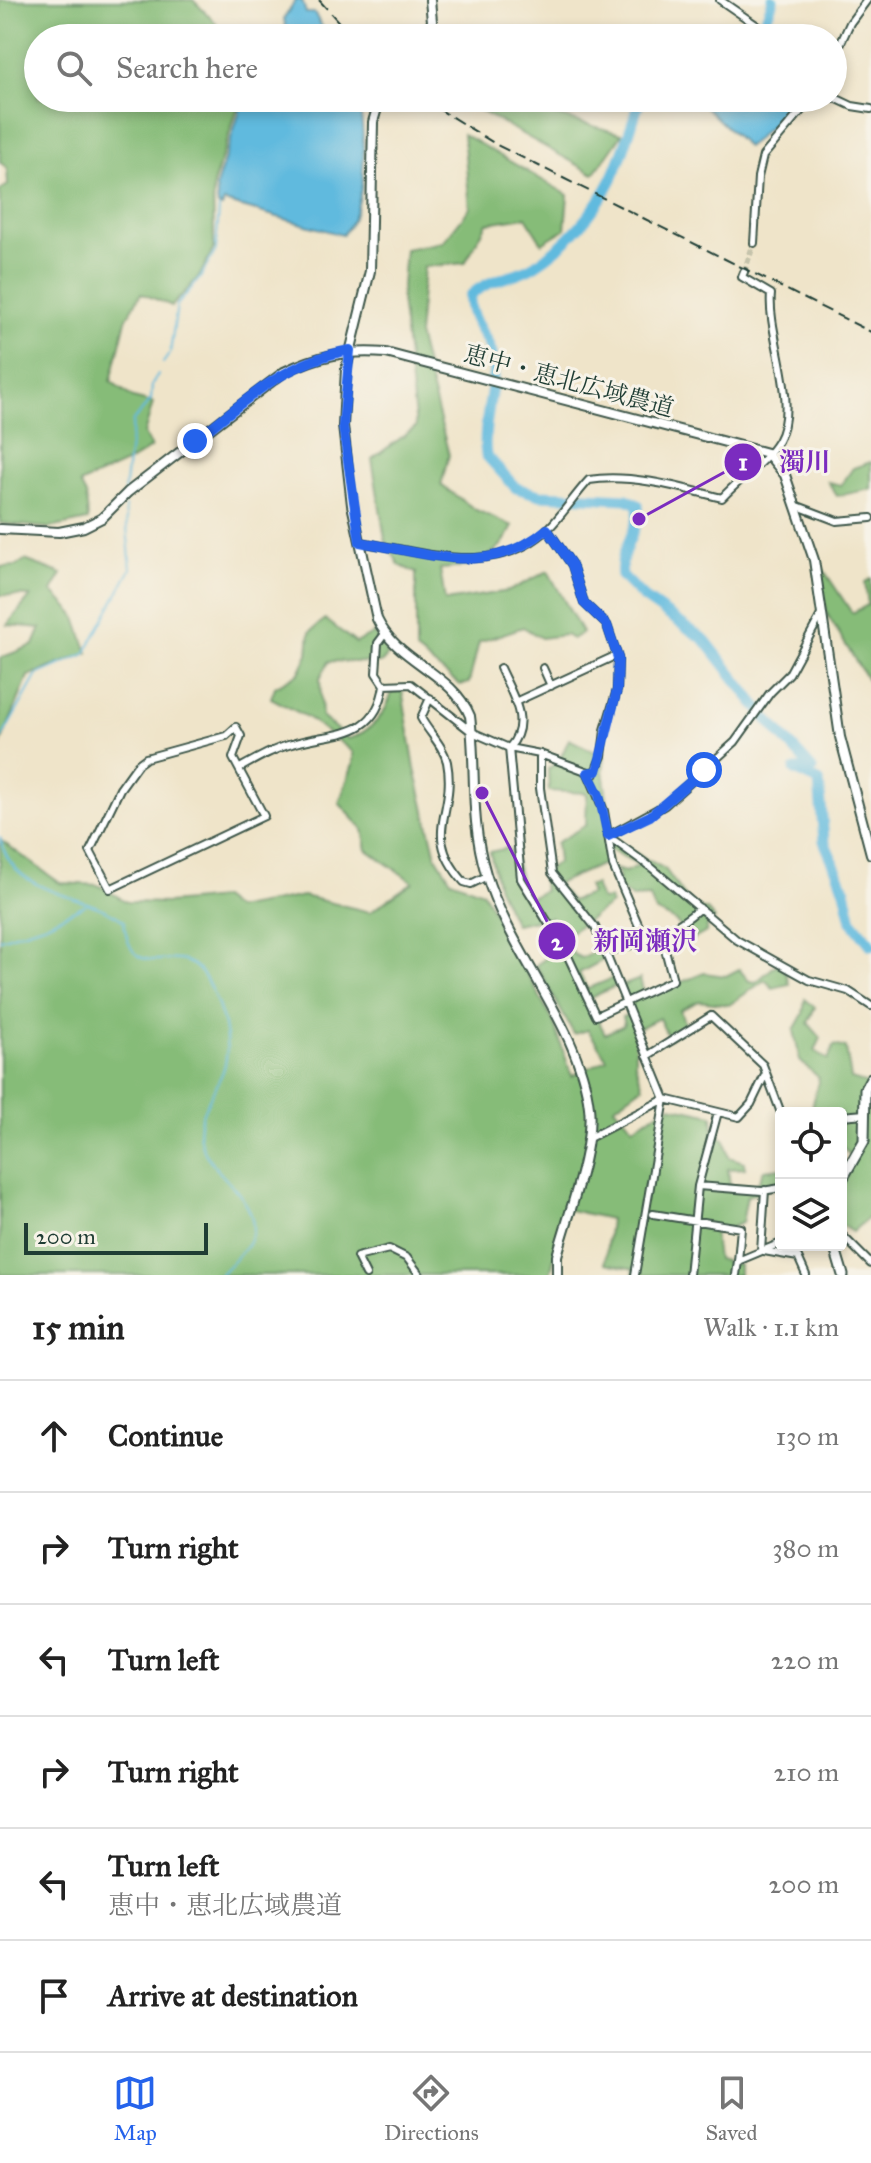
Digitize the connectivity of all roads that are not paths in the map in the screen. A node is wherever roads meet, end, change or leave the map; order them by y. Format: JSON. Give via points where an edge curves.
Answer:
{"nodes":[{"id":1,"x":430,"y":0,"type":"edge"},
{"id":2,"x":720,"y":0,"type":"edge"},
{"id":3,"x":867,"y":0,"type":"edge"},
{"id":4,"x":431,"y":24,"type":"edge"},
{"id":5,"x":752,"y":24,"type":"edge"},
{"id":6,"x":847,"y":30,"type":"edge"},
{"id":7,"x":847,"y":104,"type":"edge"},
{"id":8,"x":871,"y":109,"type":"edge"},
{"id":9,"x":376,"y":112,"type":"edge"},
{"id":10,"x":800,"y":112,"type":"edge"},
{"id":11,"x":754,"y":243,"type":"tunnel mouth"},
{"id":12,"x":744,"y":272,"type":"dead end"},
{"id":13,"x":350,"y":350,"type":"junction"},
{"id":14,"x":767,"y":453,"type":"junction"},
{"id":15,"x":795,"y":505,"type":"junction"},
{"id":16,"x":871,"y":518,"type":"edge"},
{"id":17,"x":0,"y":529,"type":"edge"},
{"id":18,"x":547,"y":529,"type":"junction"},
{"id":19,"x":360,"y":542,"type":"junction"},
{"id":20,"x":822,"y":613,"type":"junction"},
{"id":21,"x":384,"y":635,"type":"junction"},
{"id":22,"x":617,"y":655,"type":"junction"},
{"id":23,"x":500,"y":668,"type":"dead end"},
{"id":24,"x":543,"y":668,"type":"dead end"},
{"id":25,"x":384,"y":685,"type":"junction"},
{"id":26,"x":551,"y":686,"type":"junction"},
{"id":27,"x":430,"y":698,"type":"junction"},
{"id":28,"x":515,"y":702,"type":"junction"},
{"id":29,"x":472,"y":732,"type":"junction"},
{"id":30,"x":509,"y":748,"type":"junction"},
{"id":31,"x":540,"y":754,"type":"junction"},
{"id":32,"x":240,"y":768,"type":"junction"},
{"id":33,"x":588,"y":773,"type":"junction"},
{"id":34,"x":608,"y":836,"type":"junction"},
{"id":35,"x":871,"y":854,"type":"edge"},
{"id":36,"x":487,"y":876,"type":"junction"},
{"id":37,"x":700,"y":908,"type":"junction"},
{"id":38,"x":661,"y":934,"type":"junction"},
{"id":39,"x":645,"y":940,"type":"junction"},
{"id":40,"x":605,"y":953,"type":"junction"},
{"id":41,"x":624,"y":1003,"type":"junction"},
{"id":42,"x":871,"y":1006,"type":"edge"},
{"id":43,"x":647,"y":1056,"type":"junction"},
{"id":44,"x":766,"y":1073,"type":"junction"},
{"id":45,"x":871,"y":1078,"type":"edge"},
{"id":46,"x":665,"y":1099,"type":"junction"},
{"id":47,"x":779,"y":1107,"type":"edge"},
{"id":48,"x":718,"y":1112,"type":"junction"},
{"id":49,"x":867,"y":1114,"type":"junction"},
{"id":50,"x":847,"y":1116,"type":"edge"},
{"id":51,"x":587,"y":1140,"type":"junction"},
{"id":52,"x":843,"y":1179,"type":"edge"},
{"id":53,"x":698,"y":1186,"type":"junction"},
{"id":54,"x":775,"y":1189,"type":"edge"},
{"id":55,"x":765,"y":1190,"type":"junction"},
{"id":56,"x":653,"y":1214,"type":"dead end"},
{"id":57,"x":694,"y":1221,"type":"junction"},
{"id":58,"x":847,"y":1240,"type":"edge"},
{"id":59,"x":775,"y":1245,"type":"edge"},
{"id":60,"x":761,"y":1251,"type":"junction"},
{"id":61,"x":836,"y":1251,"type":"edge"},
{"id":62,"x":738,"y":1261,"type":"junction"},
{"id":63,"x":871,"y":1264,"type":"edge"},
{"id":64,"x":366,"y":1275,"type":"edge"},
{"id":65,"x":420,"y":1275,"type":"edge"},
{"id":66,"x":557,"y":1275,"type":"edge"},
{"id":67,"x":635,"y":1275,"type":"edge"},
{"id":68,"x":689,"y":1275,"type":"edge"},
{"id":69,"x":736,"y":1275,"type":"edge"},
{"id":70,"x":806,"y":1275,"type":"edge"},
{"id":71,"x":843,"y":1275,"type":"edge"}],
"edges":[{"from":1,"to":4,"type":"street"},
{"from":2,"to":5,"type":"street"},
{"from":3,"to":6,"type":"street"},
{"from":7,"to":8,"type":"street"},
{"from":9,"to":13,"type":"street","via":[[370,271]]},
{"from":10,"to":11,"type":"street","via":[[763,156]]},
{"from":12,"to":14,"type":"street","via":[[748,284],[771,294],[779,354],[783,425]]},
{"from":13,"to":14,"type":"street","name":"恵中・恵北広域農道","via":[[386,353]]},
{"from":13,"to":17,"type":"street","name":"恵中・恵北広域農道","via":[[284,372],[128,492],[102,518],[59,532]]},
{"from":13,"to":19,"type":"street","via":[[343,426]]},
{"from":14,"to":15,"type":"street","via":[[785,475]]},
{"from":14,"to":18,"type":"street","via":[[722,498],[618,479],[589,480]]},
{"from":15,"to":16,"type":"street","via":[[837,521]]},
{"from":15,"to":20,"type":"street","via":[[814,560]]},
{"from":18,"to":19,"type":"street","via":[[510,554],[480,560]]},
{"from":18,"to":22,"type":"street","via":[[572,565],[584,603],[607,625]]},
{"from":19,"to":21,"type":"street"},
{"from":20,"to":34,"type":"street","via":[[789,674],[735,742],[665,805]]},
{"from":20,"to":35,"type":"street","via":[[840,737]]},
{"from":21,"to":25,"type":"street","via":[[378,643],[376,673]]},
{"from":21,"to":29,"type":"street","via":[[464,700]]},
{"from":22,"to":26,"type":"street"},
{"from":22,"to":33,"type":"street","via":[[617,690],[602,756],[597,771]]},
{"from":23,"to":28,"type":"street"},
{"from":24,"to":26,"type":"street"},
{"from":25,"to":27,"type":"street","via":[[411,684]]},
{"from":25,"to":32,"type":"street","via":[[378,707],[360,727],[290,744]]},
{"from":26,"to":28,"type":"street"},
{"from":27,"to":29,"type":"street"},
{"from":27,"to":36,"type":"street","via":[[421,718],[442,749],[448,775],[442,850],[464,882]]},
{"from":28,"to":30,"type":"street","via":[[522,719]]},
{"from":29,"to":30,"type":"street"},
{"from":29,"to":36,"type":"street","via":[[474,832]]},
{"from":30,"to":31,"type":"street"},
{"from":30,"to":41,"type":"street","via":[[521,879],[565,950],[596,1016]]},
{"from":31,"to":33,"type":"street"},
{"from":31,"to":40,"type":"street","via":[[552,873],[595,927]]},
{"from":32,"to":32,"type":"street","via":[[233,758],[241,736],[236,727],[226,736],[138,764],[90,851],[110,889],[264,816]]},
{"from":33,"to":34,"type":"street"},
{"from":34,"to":37,"type":"street"},
{"from":34,"to":39,"type":"street","via":[[613,866]]},
{"from":36,"to":51,"type":"street","via":[[507,929],[568,1042],[589,1109]]},
{"from":37,"to":38,"type":"street","via":[[685,924]]},
{"from":37,"to":42,"type":"street","via":[[737,940],[809,980],[848,991]]},
{"from":38,"to":39,"type":"street"},
{"from":38,"to":41,"type":"street","via":[[673,980]]},
{"from":39,"to":40,"type":"street"},
{"from":40,"to":41,"type":"street"},
{"from":41,"to":43,"type":"street"},
{"from":43,"to":44,"type":"street","via":[[711,1016]]},
{"from":43,"to":46,"type":"street"},
{"from":44,"to":47,"type":"street"},
{"from":44,"to":48,"type":"street","via":[[744,1113],[739,1117]]},
{"from":45,"to":49,"type":"main road","via":[[865,1089]]},
{"from":46,"to":48,"type":"street"},
{"from":46,"to":51,"type":"street"},
{"from":46,"to":67,"type":"street"},
{"from":48,"to":53,"type":"street"},
{"from":49,"to":50,"type":"street"},
{"from":49,"to":52,"type":"main road","via":[[864,1141]]},
{"from":51,"to":66,"type":"street","via":[[557,1256]]},
{"from":53,"to":55,"type":"street"},
{"from":53,"to":57,"type":"street"},
{"from":54,"to":55,"type":"street"},
{"from":55,"to":60,"type":"street"},
{"from":56,"to":57,"type":"street"},
{"from":57,"to":62,"type":"street","via":[[741,1228]]},
{"from":57,"to":68,"type":"street"},
{"from":58,"to":63,"type":"street"},
{"from":59,"to":60,"type":"street"},
{"from":60,"to":62,"type":"street"},
{"from":60,"to":70,"type":"street","via":[[798,1257]]},
{"from":61,"to":71,"type":"main road"},
{"from":62,"to":69,"type":"street"},
{"from":64,"to":65,"type":"street","via":[[357,1257],[380,1249],[400,1254]]}]}
